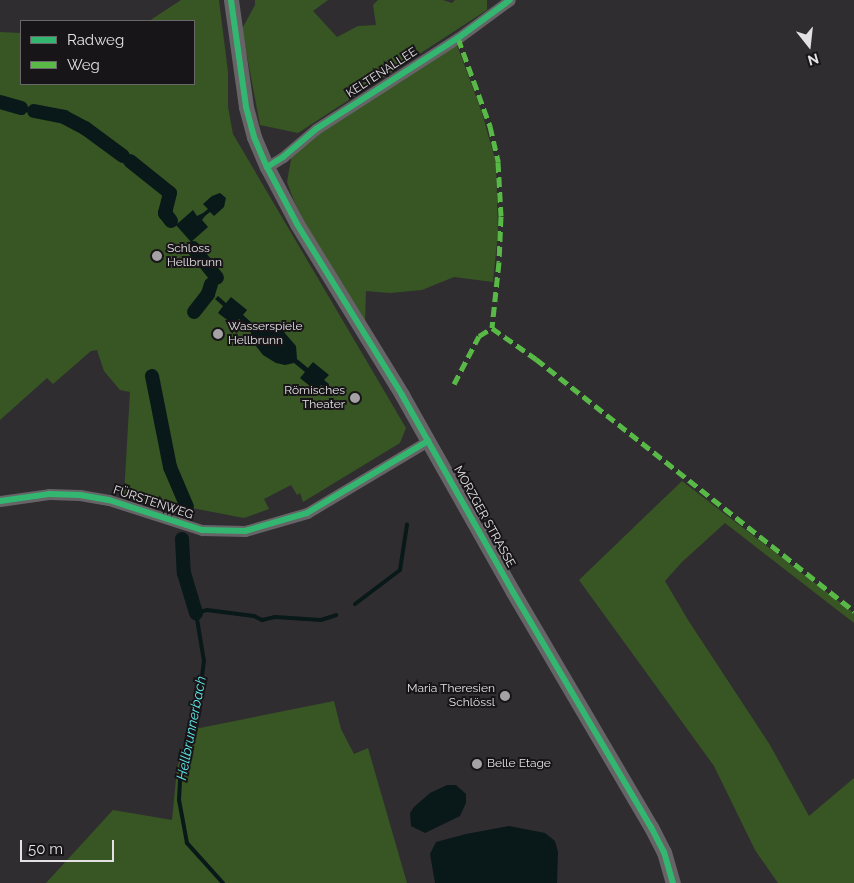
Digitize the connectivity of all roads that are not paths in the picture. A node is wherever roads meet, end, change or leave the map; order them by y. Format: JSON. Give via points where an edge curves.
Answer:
{"nodes":[{"id":1,"x":231,"y":0,"type":"edge"},
{"id":2,"x":510,"y":0,"type":"edge"},
{"id":3,"x":267,"y":167,"type":"junction"},
{"id":4,"x":428,"y":441,"type":"junction"},
{"id":5,"x":0,"y":501,"type":"edge"},
{"id":6,"x":674,"y":883,"type":"edge"}],
"edges":[{"from":1,"to":3,"type":"street","name":"MORZGER STRASSE","via":[[246,107]]},
{"from":2,"to":3,"type":"street","name":"KELTENALLEE","via":[[458,38],[316,129],[283,158]]},
{"from":3,"to":4,"type":"street","name":"MORZGER STRASSE","via":[[297,224]]},
{"from":4,"to":5,"type":"street","name":"FÜRSTENWEG","via":[[307,513],[245,531],[202,530],[109,500],[80,495],[49,494]]},
{"from":4,"to":6,"type":"street","name":"MORZGER STRASSE","via":[[651,827],[664,852]]}]}
